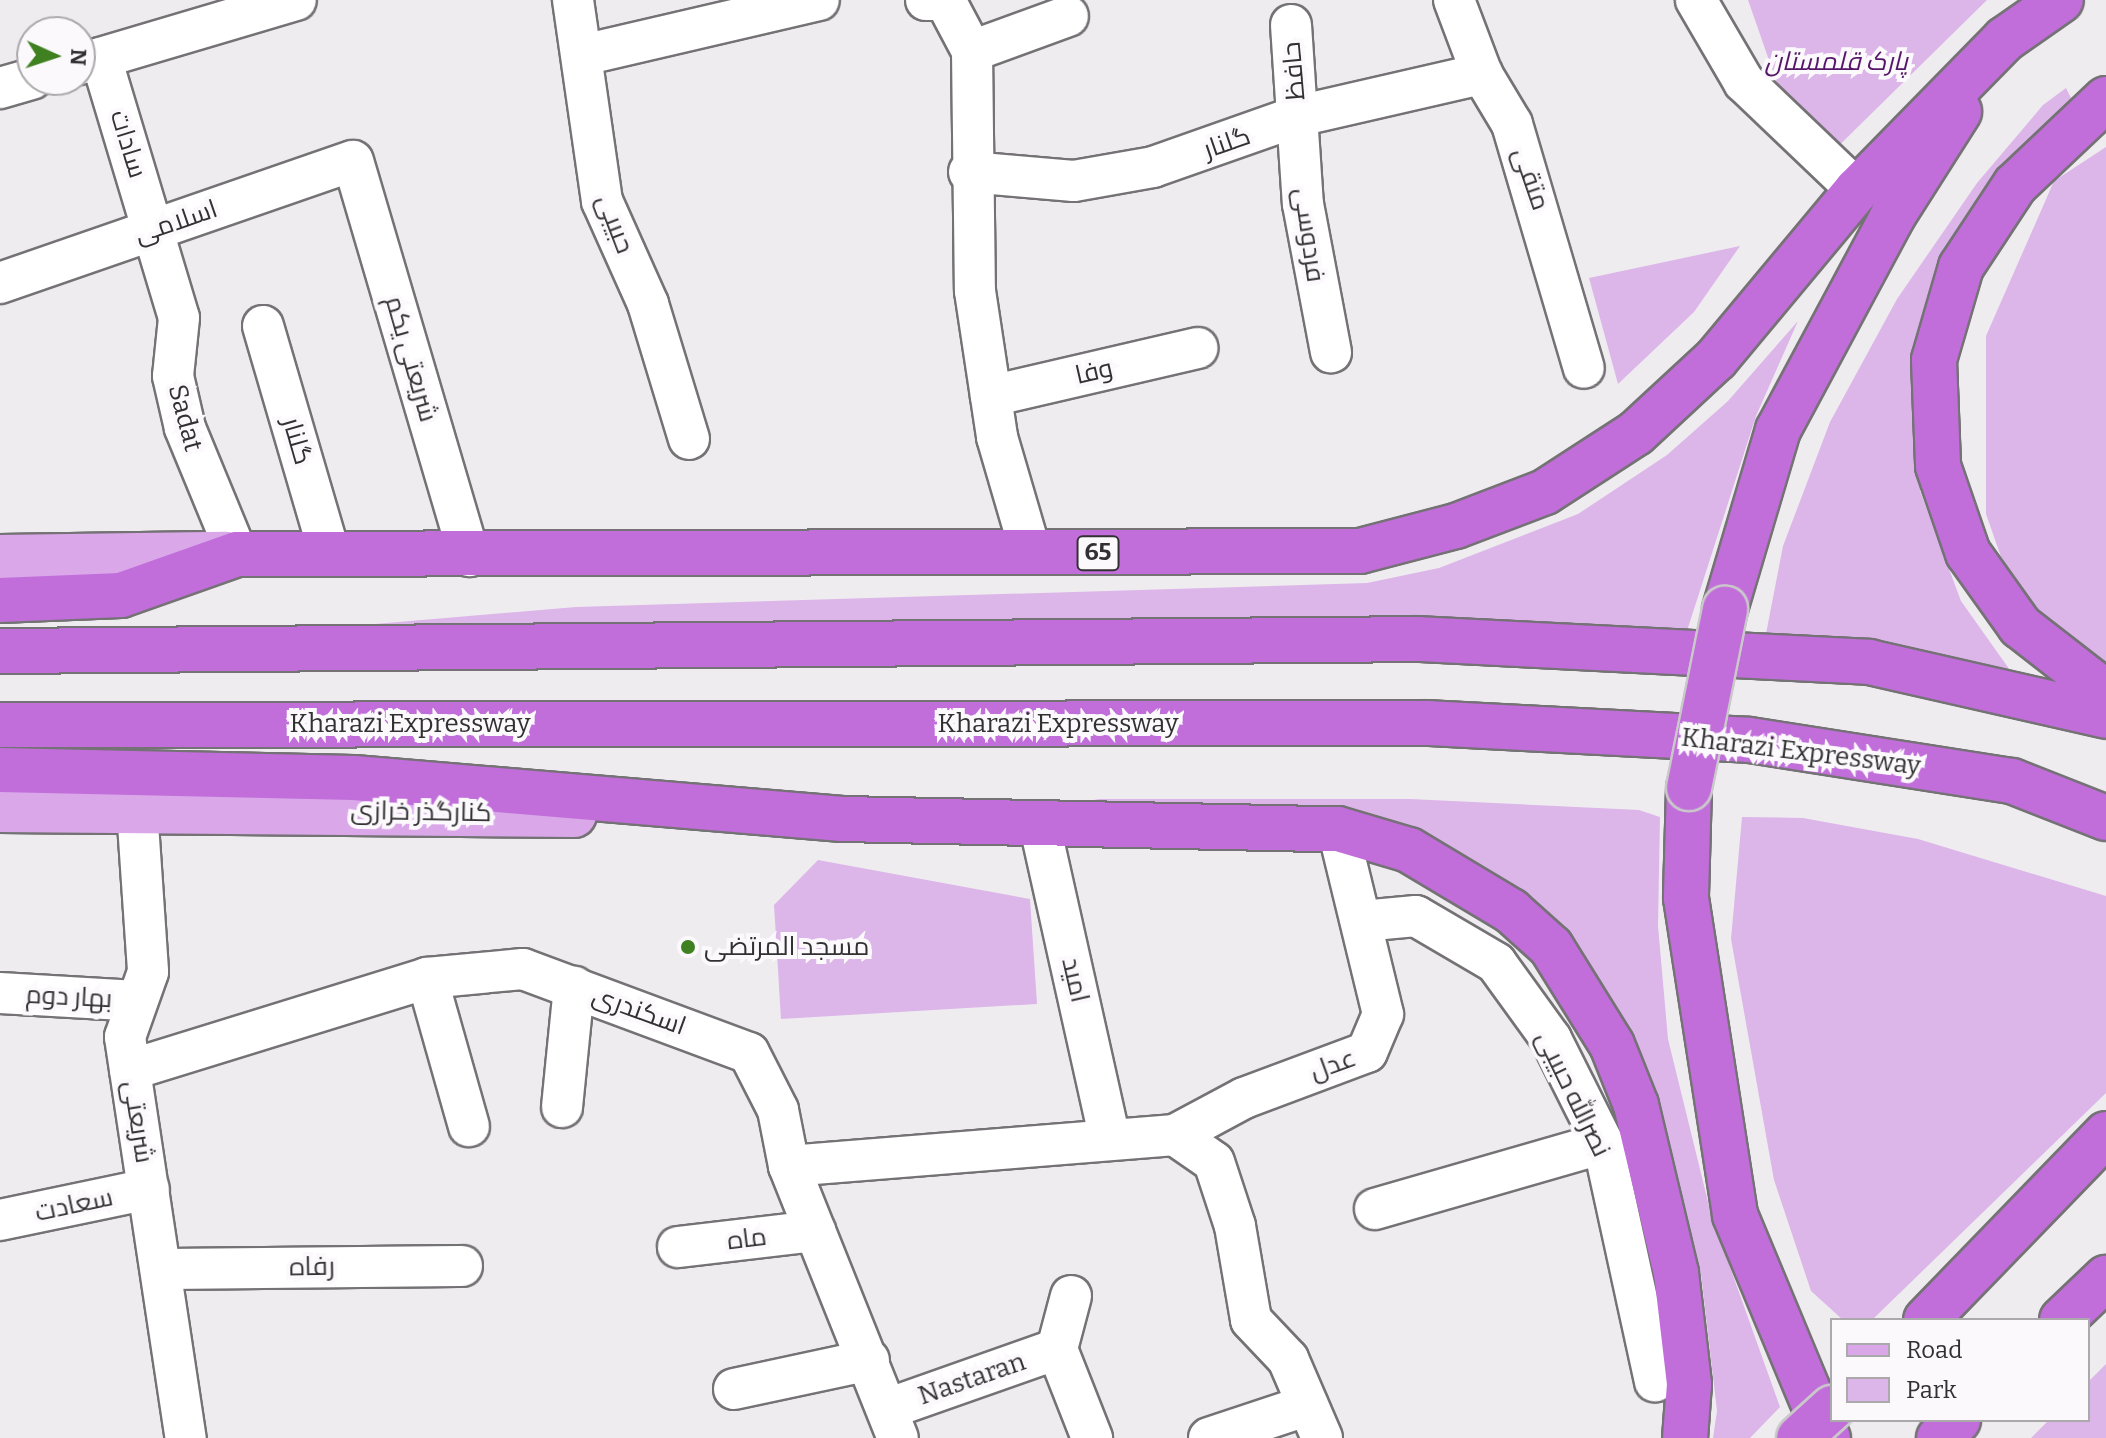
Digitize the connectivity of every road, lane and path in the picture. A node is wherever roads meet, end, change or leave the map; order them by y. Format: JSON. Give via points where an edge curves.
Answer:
{"nodes":[{"id":1,"x":296,"y":0,"type":"edge"},
{"id":2,"x":573,"y":0,"type":"edge"},
{"id":3,"x":819,"y":0,"type":"edge"},
{"id":4,"x":926,"y":0,"type":"edge"},
{"id":5,"x":946,"y":0,"type":"edge"},
{"id":6,"x":1454,"y":0,"type":"edge"},
{"id":7,"x":1696,"y":0,"type":"edge"},
{"id":8,"x":2061,"y":0,"type":"edge"},
{"id":9,"x":1068,"y":16,"type":"dead end"},
{"id":10,"x":1291,"y":25,"type":"dead end"},
{"id":11,"x":2005,"y":39,"type":"junction"},
{"id":12,"x":972,"y":51,"type":"junction"},
{"id":13,"x":583,"y":55,"type":"junction"},
{"id":14,"x":96,"y":60,"type":"edge"},
{"id":15,"x":96,"y":74,"type":"edge"},
{"id":16,"x":1482,"y":74,"type":"junction"},
{"id":17,"x":2106,"y":99,"type":"edge"},
{"id":18,"x":1298,"y":116,"type":"junction"},
{"id":19,"x":353,"y":161,"type":"joint"},
{"id":20,"x":969,"y":172,"type":"junction"},
{"id":21,"x":1857,"y":190,"type":"junction"},
{"id":22,"x":154,"y":229,"type":"junction"},
{"id":23,"x":0,"y":283,"type":"edge"},
{"id":24,"x":263,"y":326,"type":"dead end"},
{"id":25,"x":1198,"y":348,"type":"dead end"},
{"id":26,"x":1331,"y":352,"type":"dead end"},
{"id":27,"x":1584,"y":368,"type":"dead end"},
{"id":28,"x":991,"y":396,"type":"junction"},
{"id":29,"x":689,"y":439,"type":"dead end"},
{"id":30,"x":1031,"y":553,"type":"junction"},
{"id":31,"x":237,"y":554,"type":"junction"},
{"id":32,"x":330,"y":555,"type":"junction"},
{"id":33,"x":469,"y":556,"type":"junction"},
{"id":34,"x":0,"y":557,"type":"edge"},
{"id":35,"x":0,"y":600,"type":"edge"},
{"id":36,"x":0,"y":651,"type":"edge"},
{"id":37,"x":2106,"y":693,"type":"edge"},
{"id":38,"x":2106,"y":716,"type":"edge"},
{"id":39,"x":0,"y":725,"type":"edge"},
{"id":40,"x":0,"y":770,"type":"edge"},
{"id":41,"x":137,"y":809,"type":"junction"},
{"id":42,"x":0,"y":810,"type":"edge"},
{"id":43,"x":2106,"y":818,"type":"edge"},
{"id":44,"x":842,"y":819,"type":"junction"},
{"id":45,"x":1039,"y":822,"type":"junction"},
{"id":46,"x":1338,"y":829,"type":"junction"},
{"id":47,"x":1362,"y":921,"type":"junction"},
{"id":48,"x":427,"y":978,"type":"junction"},
{"id":49,"x":574,"y":987,"type":"junction"},
{"id":50,"x":0,"y":993,"type":"edge"},
{"id":51,"x":137,"y":1001,"type":"junction"},
{"id":52,"x":130,"y":1070,"type":"junction"},
{"id":53,"x":562,"y":1107,"type":"dead end"},
{"id":54,"x":469,"y":1126,"type":"dead end"},
{"id":55,"x":2106,"y":1134,"type":"edge"},
{"id":56,"x":1175,"y":1135,"type":"junction"},
{"id":57,"x":1110,"y":1139,"type":"junction"},
{"id":58,"x":1603,"y":1143,"type":"junction"},
{"id":59,"x":789,"y":1166,"type":"junction"},
{"id":60,"x":149,"y":1189,"type":"junction"},
{"id":61,"x":1375,"y":1209,"type":"dead end"},
{"id":62,"x":0,"y":1220,"type":"edge"},
{"id":63,"x":815,"y":1231,"type":"junction"},
{"id":64,"x":678,"y":1247,"type":"dead end"},
{"id":65,"x":462,"y":1266,"type":"dead end"},
{"id":66,"x":163,"y":1269,"type":"junction"},
{"id":67,"x":2106,"y":1278,"type":"edge"},
{"id":68,"x":1071,"y":1296,"type":"dead end"},
{"id":69,"x":1928,"y":1318,"type":"edge"},
{"id":70,"x":2064,"y":1318,"type":"edge"},
{"id":71,"x":1057,"y":1349,"type":"junction"},
{"id":72,"x":869,"y":1360,"type":"junction"},
{"id":73,"x":1655,"y":1381,"type":"dead end"},
{"id":74,"x":734,"y":1389,"type":"dead end"},
{"id":75,"x":1830,"y":1410,"type":"edge"},
{"id":76,"x":1315,"y":1422,"type":"edge"},
{"id":77,"x":1956,"y":1422,"type":"edge"},
{"id":78,"x":892,"y":1424,"type":"edge"},
{"id":79,"x":186,"y":1438,"type":"edge"},
{"id":80,"x":1092,"y":1438,"type":"edge"},
{"id":81,"x":1209,"y":1438,"type":"edge"},
{"id":82,"x":1685,"y":1438,"type":"edge"},
{"id":83,"x":1799,"y":1438,"type":"edge"},
{"id":84,"x":1828,"y":1438,"type":"edge"},
{"id":85,"x":1939,"y":1438,"type":"edge"}],
"edges":[{"from":1,"to":14,"type":"street"},
{"from":2,"to":13,"type":"street","name":"حبیبی"},
{"from":3,"to":13,"type":"street"},
{"from":4,"to":5,"type":"street"},
{"from":5,"to":12,"type":"street"},
{"from":6,"to":16,"type":"street","name":"متقی"},
{"from":7,"to":21,"type":"street","via":[[1744,82]]},
{"from":8,"to":11,"type":"highway","number":"65"},
{"from":9,"to":12,"type":"street"},
{"from":10,"to":18,"type":"street","name":"حافظ"},
{"from":11,"to":21,"type":"highway","number":"65"},
{"from":11,"to":84,"type":"highway","bridge":true,"via":[[1892,217],[1778,430],[1725,609],[1689,788],[1686,898],[1735,1215]]},
{"from":12,"to":20,"type":"street"},
{"from":13,"to":29,"type":"street","name":"حبیبی","via":[[602,201],[648,304]]},
{"from":15,"to":22,"type":"street","name":"سادات"},
{"from":16,"to":18,"type":"street","name":"گلنار"},
{"from":16,"to":27,"type":"street","name":"متقی","via":[[1517,139]]},
{"from":17,"to":37,"type":"highway","via":[[2015,185],[1961,267],[1934,360],[1938,466],[1968,553],[2020,626]]},
{"from":18,"to":20,"type":"street","name":"گلنار","via":[[1224,146],[1087,178]]},
{"from":18,"to":26,"type":"street","name":"فردوسی","via":[[1303,204]]},
{"from":19,"to":22,"type":"street","name":"اسلامی"},
{"from":19,"to":33,"type":"street","name":"شریعتی یکم"},
{"from":20,"to":28,"type":"street","via":[[975,291]]},
{"from":21,"to":30,"type":"highway","number":"65","via":[[1716,359],[1636,433],[1545,492],[1456,526],[1360,551]]},
{"from":22,"to":23,"type":"street","name":"اسلامی"},
{"from":22,"to":31,"type":"street","name":"Sadat","via":[[179,318],[173,376],[185,428]]},
{"from":24,"to":32,"type":"street","name":"گلنار"},
{"from":25,"to":28,"type":"street","name":"وفا"},
{"from":28,"to":30,"type":"street"},
{"from":30,"to":33,"type":"highway","number":"65"},
{"from":31,"to":32,"type":"highway","number":"65"},
{"from":31,"to":34,"type":"main road"},
{"from":31,"to":35,"type":"highway","number":"65","via":[[121,595]]},
{"from":32,"to":33,"type":"highway","number":"65"},
{"from":36,"to":38,"type":"highway","via":[[1418,639],[1869,662]]},
{"from":39,"to":43,"type":"highway","name":"Kharazi Expressway","via":[[1428,723],[1749,740],[2012,781]]},
{"from":40,"to":44,"type":"highway","via":[[354,778]]},
{"from":41,"to":42,"type":"main road","name":"کنارگذر خرازی"},
{"from":41,"to":44,"type":"main road","name":"کنارگذر خرازی"},
{"from":41,"to":51,"type":"street","name":"شریعتی","via":[[148,972]]},
{"from":44,"to":45,"type":"highway"},
{"from":45,"to":46,"type":"highway"},
{"from":45,"to":57,"type":"street","name":"امید"},
{"from":46,"to":47,"type":"street","name":"عدل"},
{"from":46,"to":82,"type":"highway","via":[[1409,850],[1511,911],[1551,947],[1589,999],[1636,1105],[1676,1273],[1689,1384]]},
{"from":47,"to":56,"type":"street","name":"عدل","via":[[1383,1014],[1367,1052],[1244,1098]]},
{"from":47,"to":58,"type":"street","name":"نصرالله حبیبی","via":[[1416,916],[1496,963],[1551,1039]]},
{"from":48,"to":49,"type":"street","name":"اسکندری","via":[[523,969]]},
{"from":48,"to":52,"type":"street","name":"اسکندری"},
{"from":48,"to":54,"type":"street"},
{"from":49,"to":53,"type":"street"},
{"from":49,"to":59,"type":"street","name":"اسکندری","via":[[749,1053],[778,1110]]},
{"from":50,"to":51,"type":"street","name":"بهار دوم"},
{"from":51,"to":52,"type":"street","name":"شریعتی","via":[[125,1037]]},
{"from":52,"to":60,"type":"street","name":"شریعتی"},
{"from":55,"to":69,"type":"highway"},
{"from":56,"to":57,"type":"street"},
{"from":56,"to":76,"type":"street","via":[[1214,1162],[1235,1226],[1251,1320],[1288,1359]]},
{"from":57,"to":59,"type":"street"},
{"from":58,"to":61,"type":"street"},
{"from":58,"to":73,"type":"street","name":"نصرالله حبیبی"},
{"from":59,"to":63,"type":"street","name":"اسکندری"},
{"from":60,"to":62,"type":"street","name":"سعادت"},
{"from":60,"to":66,"type":"street","name":"شریعتی"},
{"from":63,"to":64,"type":"street","name":"ماه"},
{"from":63,"to":72,"type":"street","name":"اسکندری"},
{"from":65,"to":66,"type":"street","name":"رفاه"},
{"from":66,"to":79,"type":"street","name":"شریعتی"},
{"from":67,"to":70,"type":"highway"},
{"from":68,"to":71,"type":"street"},
{"from":71,"to":78,"type":"street","name":"Nastaran"},
{"from":71,"to":80,"type":"street"},
{"from":72,"to":74,"type":"street"},
{"from":72,"to":78,"type":"street","name":"اسکندری"},
{"from":75,"to":83,"type":"highway","bridge":true},
{"from":76,"to":81,"type":"street"},
{"from":77,"to":85,"type":"highway"}]}
